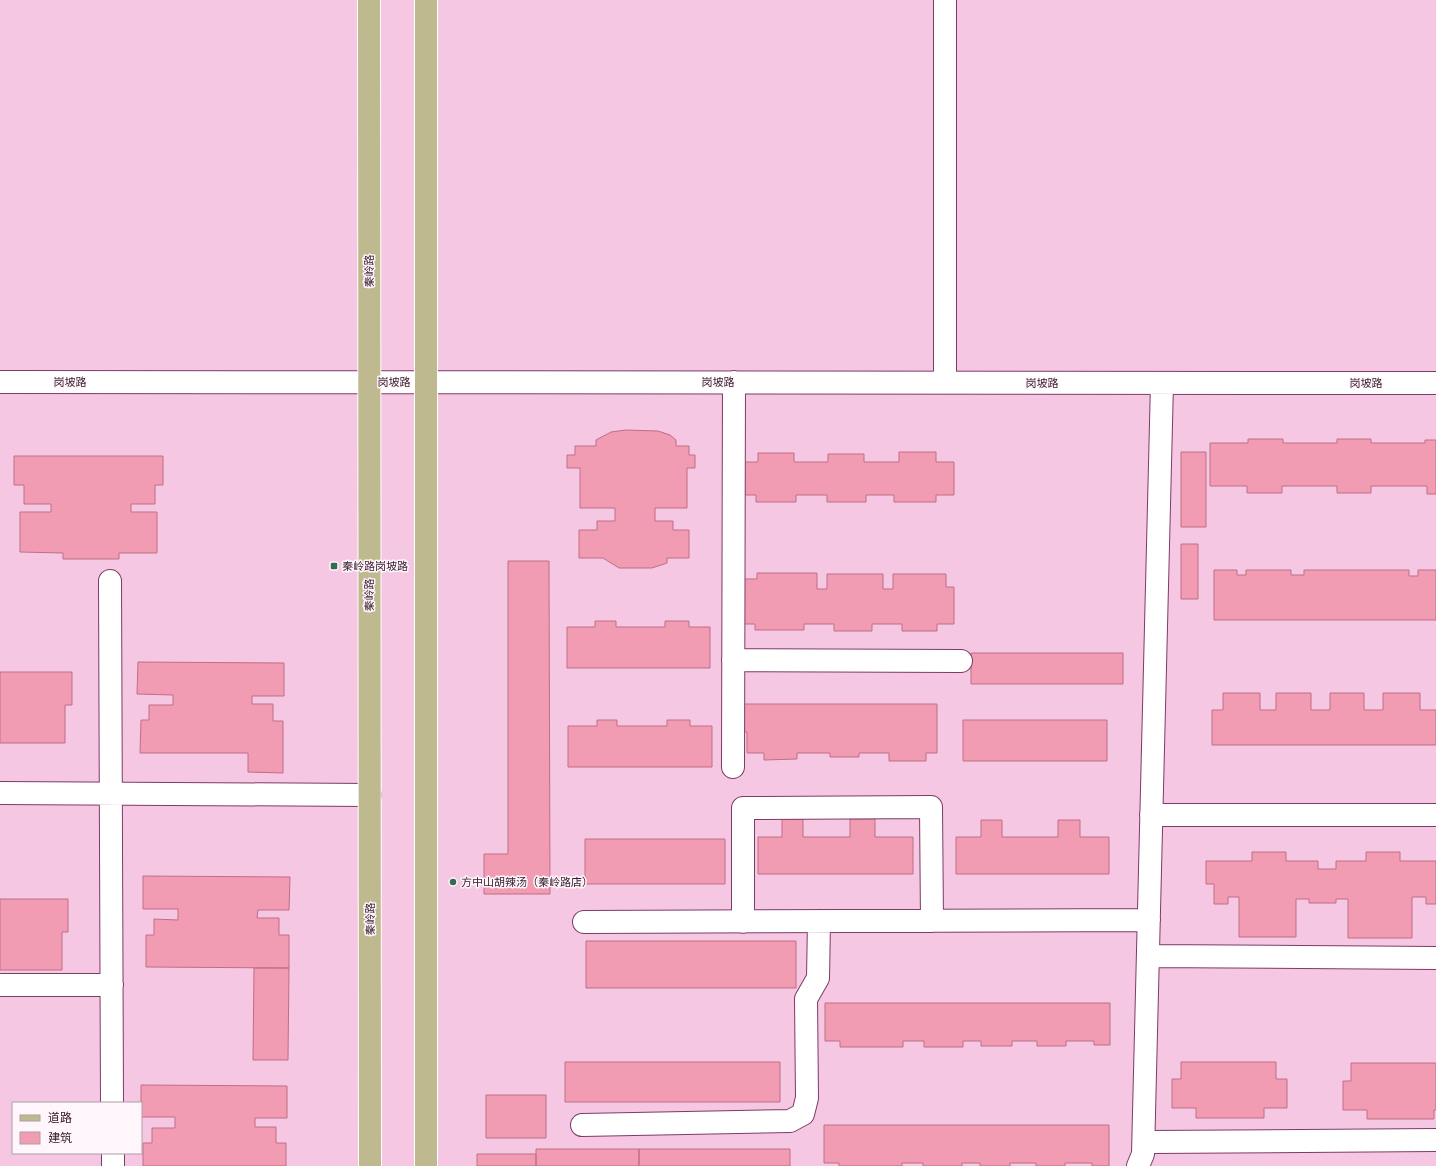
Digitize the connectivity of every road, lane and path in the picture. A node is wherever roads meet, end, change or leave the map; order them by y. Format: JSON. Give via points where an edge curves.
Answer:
{"nodes":[{"id":1,"x":369,"y":0,"type":"edge"},
{"id":2,"x":426,"y":0,"type":"edge"},
{"id":3,"x":945,"y":0,"type":"edge"},
{"id":4,"x":0,"y":382,"type":"edge"},
{"id":5,"x":369,"y":382,"type":"junction"},
{"id":6,"x":426,"y":382,"type":"junction"},
{"id":7,"x":734,"y":382,"type":"junction"},
{"id":8,"x":945,"y":382,"type":"junction"},
{"id":9,"x":1162,"y":383,"type":"junction"},
{"id":10,"x":1436,"y":383,"type":"edge"},
{"id":11,"x":110,"y":581,"type":"dead end"},
{"id":12,"x":733,"y":660,"type":"junction"},
{"id":13,"x":961,"y":661,"type":"dead end"},
{"id":14,"x":733,"y":767,"type":"dead end"},
{"id":15,"x":0,"y":793,"type":"edge"},
{"id":16,"x":112,"y":794,"type":"junction"},
{"id":17,"x":370,"y":795,"type":"junction"},
{"id":18,"x":1151,"y":815,"type":"junction"},
{"id":19,"x":1436,"y":815,"type":"edge"},
{"id":20,"x":1149,"y":920,"type":"junction"},
{"id":21,"x":819,"y":921,"type":"junction"},
{"id":22,"x":932,"y":921,"type":"junction"},
{"id":23,"x":584,"y":922,"type":"dead end"},
{"id":24,"x":743,"y":922,"type":"junction"},
{"id":25,"x":1148,"y":956,"type":"junction"},
{"id":26,"x":1436,"y":958,"type":"edge"},
{"id":27,"x":112,"y":985,"type":"junction"},
{"id":28,"x":0,"y":986,"type":"edge"},
{"id":29,"x":112,"y":1102,"type":"edge"},
{"id":30,"x":582,"y":1125,"type":"dead end"},
{"id":31,"x":1436,"y":1140,"type":"edge"},
{"id":32,"x":1150,"y":1142,"type":"dead end"},
{"id":33,"x":113,"y":1154,"type":"edge"},
{"id":34,"x":113,"y":1166,"type":"edge"},
{"id":35,"x":370,"y":1166,"type":"edge"},
{"id":36,"x":426,"y":1166,"type":"edge"},
{"id":37,"x":1138,"y":1166,"type":"edge"}],
"edges":[{"from":1,"to":5,"type":"main road","name":"秦岭路"},
{"from":2,"to":6,"type":"main road"},
{"from":3,"to":8,"type":"street"},
{"from":4,"to":5,"type":"street","name":"岗坡路"},
{"from":5,"to":6,"type":"street","name":"岗坡路"},
{"from":5,"to":17,"type":"main road","name":"秦岭路"},
{"from":6,"to":7,"type":"street","name":"岗坡路"},
{"from":6,"to":36,"type":"main road"},
{"from":7,"to":8,"type":"street","name":"岗坡路"},
{"from":7,"to":12,"type":"street"},
{"from":8,"to":9,"type":"street","name":"岗坡路"},
{"from":9,"to":10,"type":"street","name":"岗坡路"},
{"from":9,"to":18,"type":"street"},
{"from":11,"to":16,"type":"street"},
{"from":12,"to":13,"type":"street"},
{"from":12,"to":14,"type":"street"},
{"from":15,"to":16,"type":"street"},
{"from":16,"to":17,"type":"street"},
{"from":16,"to":27,"type":"street"},
{"from":17,"to":35,"type":"main road","name":"秦岭路"},
{"from":18,"to":19,"type":"street"},
{"from":18,"to":20,"type":"street"},
{"from":20,"to":22,"type":"street"},
{"from":20,"to":25,"type":"street"},
{"from":21,"to":22,"type":"street"},
{"from":21,"to":24,"type":"street"},
{"from":21,"to":30,"type":"street","via":[[818,978],[806,999],[807,1098],[803,1114],[790,1121]]},
{"from":22,"to":24,"type":"street","via":[[931,808],[743,808]]},
{"from":23,"to":24,"type":"street"},
{"from":25,"to":26,"type":"street"},
{"from":25,"to":37,"type":"street","via":[[1143,1154]]},
{"from":27,"to":28,"type":"street"},
{"from":27,"to":29,"type":"street"},
{"from":31,"to":32,"type":"street"},
{"from":33,"to":34,"type":"street"}]}
